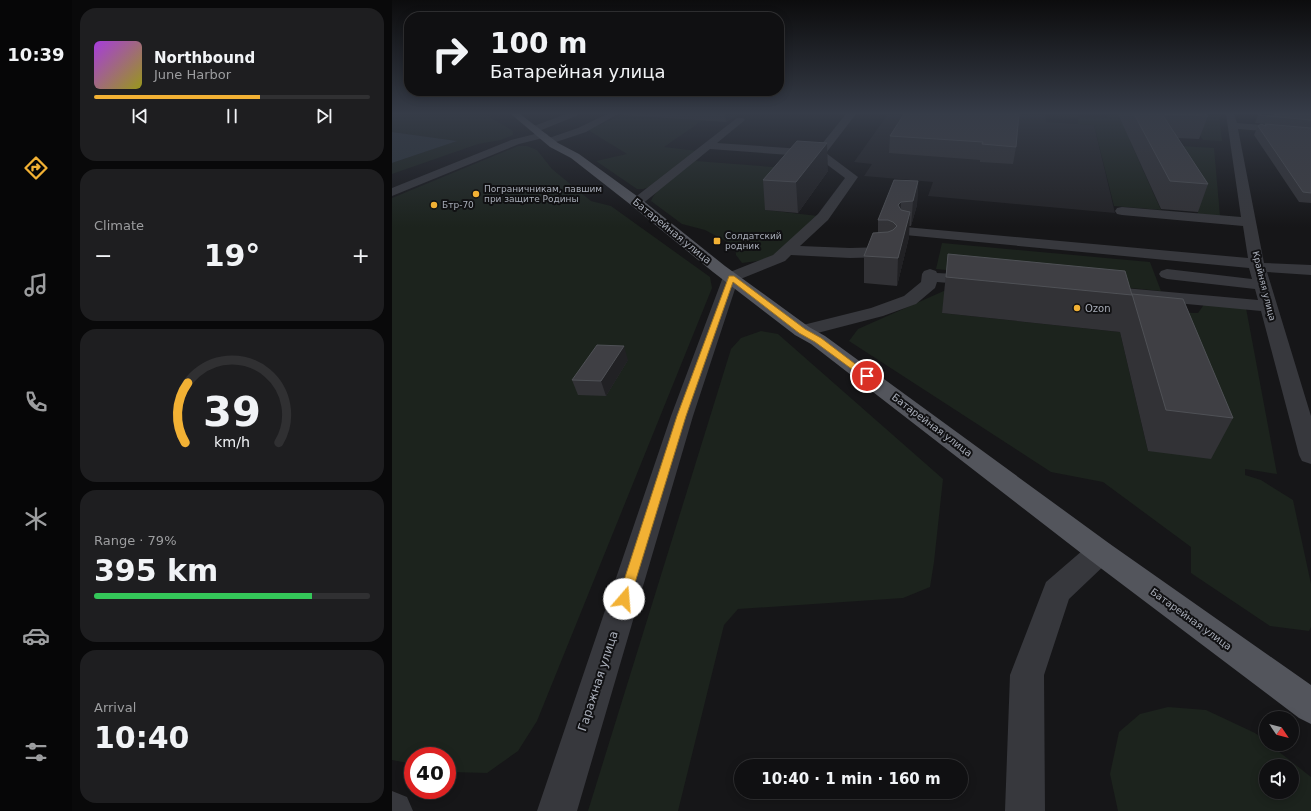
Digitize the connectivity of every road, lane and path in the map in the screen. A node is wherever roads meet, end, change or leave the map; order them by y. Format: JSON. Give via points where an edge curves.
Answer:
{"nodes":[{"id":1,"x":491,"y":152,"type":"edge"},
{"id":2,"x":569,"y":152,"type":"edge"},
{"id":3,"x":700,"y":152,"type":"edge"},
{"id":4,"x":790,"y":152,"type":"edge"},
{"id":5,"x":1237,"y":152,"type":"edge"},
{"id":6,"x":820,"y":154,"type":"joint"},
{"id":7,"x":392,"y":192,"type":"edge"},
{"id":8,"x":636,"y":202,"type":"junction"},
{"id":9,"x":1122,"y":211,"type":"dead end"},
{"id":10,"x":1249,"y":222,"type":"junction"},
{"id":11,"x":905,"y":231,"type":"edge"},
{"id":12,"x":787,"y":250,"type":"junction"},
{"id":13,"x":886,"y":252,"type":"edge"},
{"id":14,"x":1257,"y":266,"type":"junction"},
{"id":15,"x":1311,"y":270,"type":"edge"},
{"id":16,"x":1167,"y":274,"type":"dead end"},
{"id":17,"x":731,"y":277,"type":"junction"},
{"id":18,"x":992,"y":282,"type":"edge"},
{"id":19,"x":1262,"y":285,"type":"junction"},
{"id":20,"x":1087,"y":290,"type":"edge"},
{"id":21,"x":1268,"y":306,"type":"junction"},
{"id":22,"x":802,"y":331,"type":"junction"},
{"id":23,"x":1311,"y":454,"type":"edge"},
{"id":24,"x":1100,"y":552,"type":"junction"},
{"id":25,"x":1311,"y":706,"type":"edge"},
{"id":26,"x":557,"y":811,"type":"edge"},
{"id":27,"x":1025,"y":811,"type":"edge"}],
"edges":[{"from":1,"to":7,"type":"street"},
{"from":2,"to":8,"type":"main road","name":"Батарейная улица"},
{"from":3,"to":8,"type":"street"},
{"from":4,"to":6,"type":"street"},
{"from":5,"to":10,"type":"street","name":"Крайняя улица"},
{"from":6,"to":12,"type":"street","via":[[852,177],[823,217]]},
{"from":8,"to":17,"type":"main road","name":"Батарейная улица"},
{"from":9,"to":10,"type":"street"},
{"from":10,"to":14,"type":"street","name":"Крайняя улица"},
{"from":11,"to":14,"type":"street"},
{"from":12,"to":13,"type":"street"},
{"from":12,"to":17,"type":"street","via":[[779,258]]},
{"from":14,"to":15,"type":"street"},
{"from":14,"to":19,"type":"street","name":"Крайняя улица"},
{"from":16,"to":19,"type":"street"},
{"from":17,"to":22,"type":"main road","name":"Батарейная улица"},
{"from":17,"to":26,"type":"street","name":"Гаражная улица","via":[[682,416]]},
{"from":18,"to":22,"type":"street","via":[[930,275],[929,284],[910,300],[877,312]]},
{"from":19,"to":21,"type":"street","name":"Крайняя улица"},
{"from":20,"to":21,"type":"street"},
{"from":21,"to":23,"type":"street","name":"Крайняя улица"},
{"from":22,"to":24,"type":"main road","name":"Батарейная улица","via":[[824,344]]},
{"from":24,"to":25,"type":"main road","name":"Батарейная улица"},
{"from":24,"to":27,"type":"street","via":[[1057,591],[1027,675]]}]}
